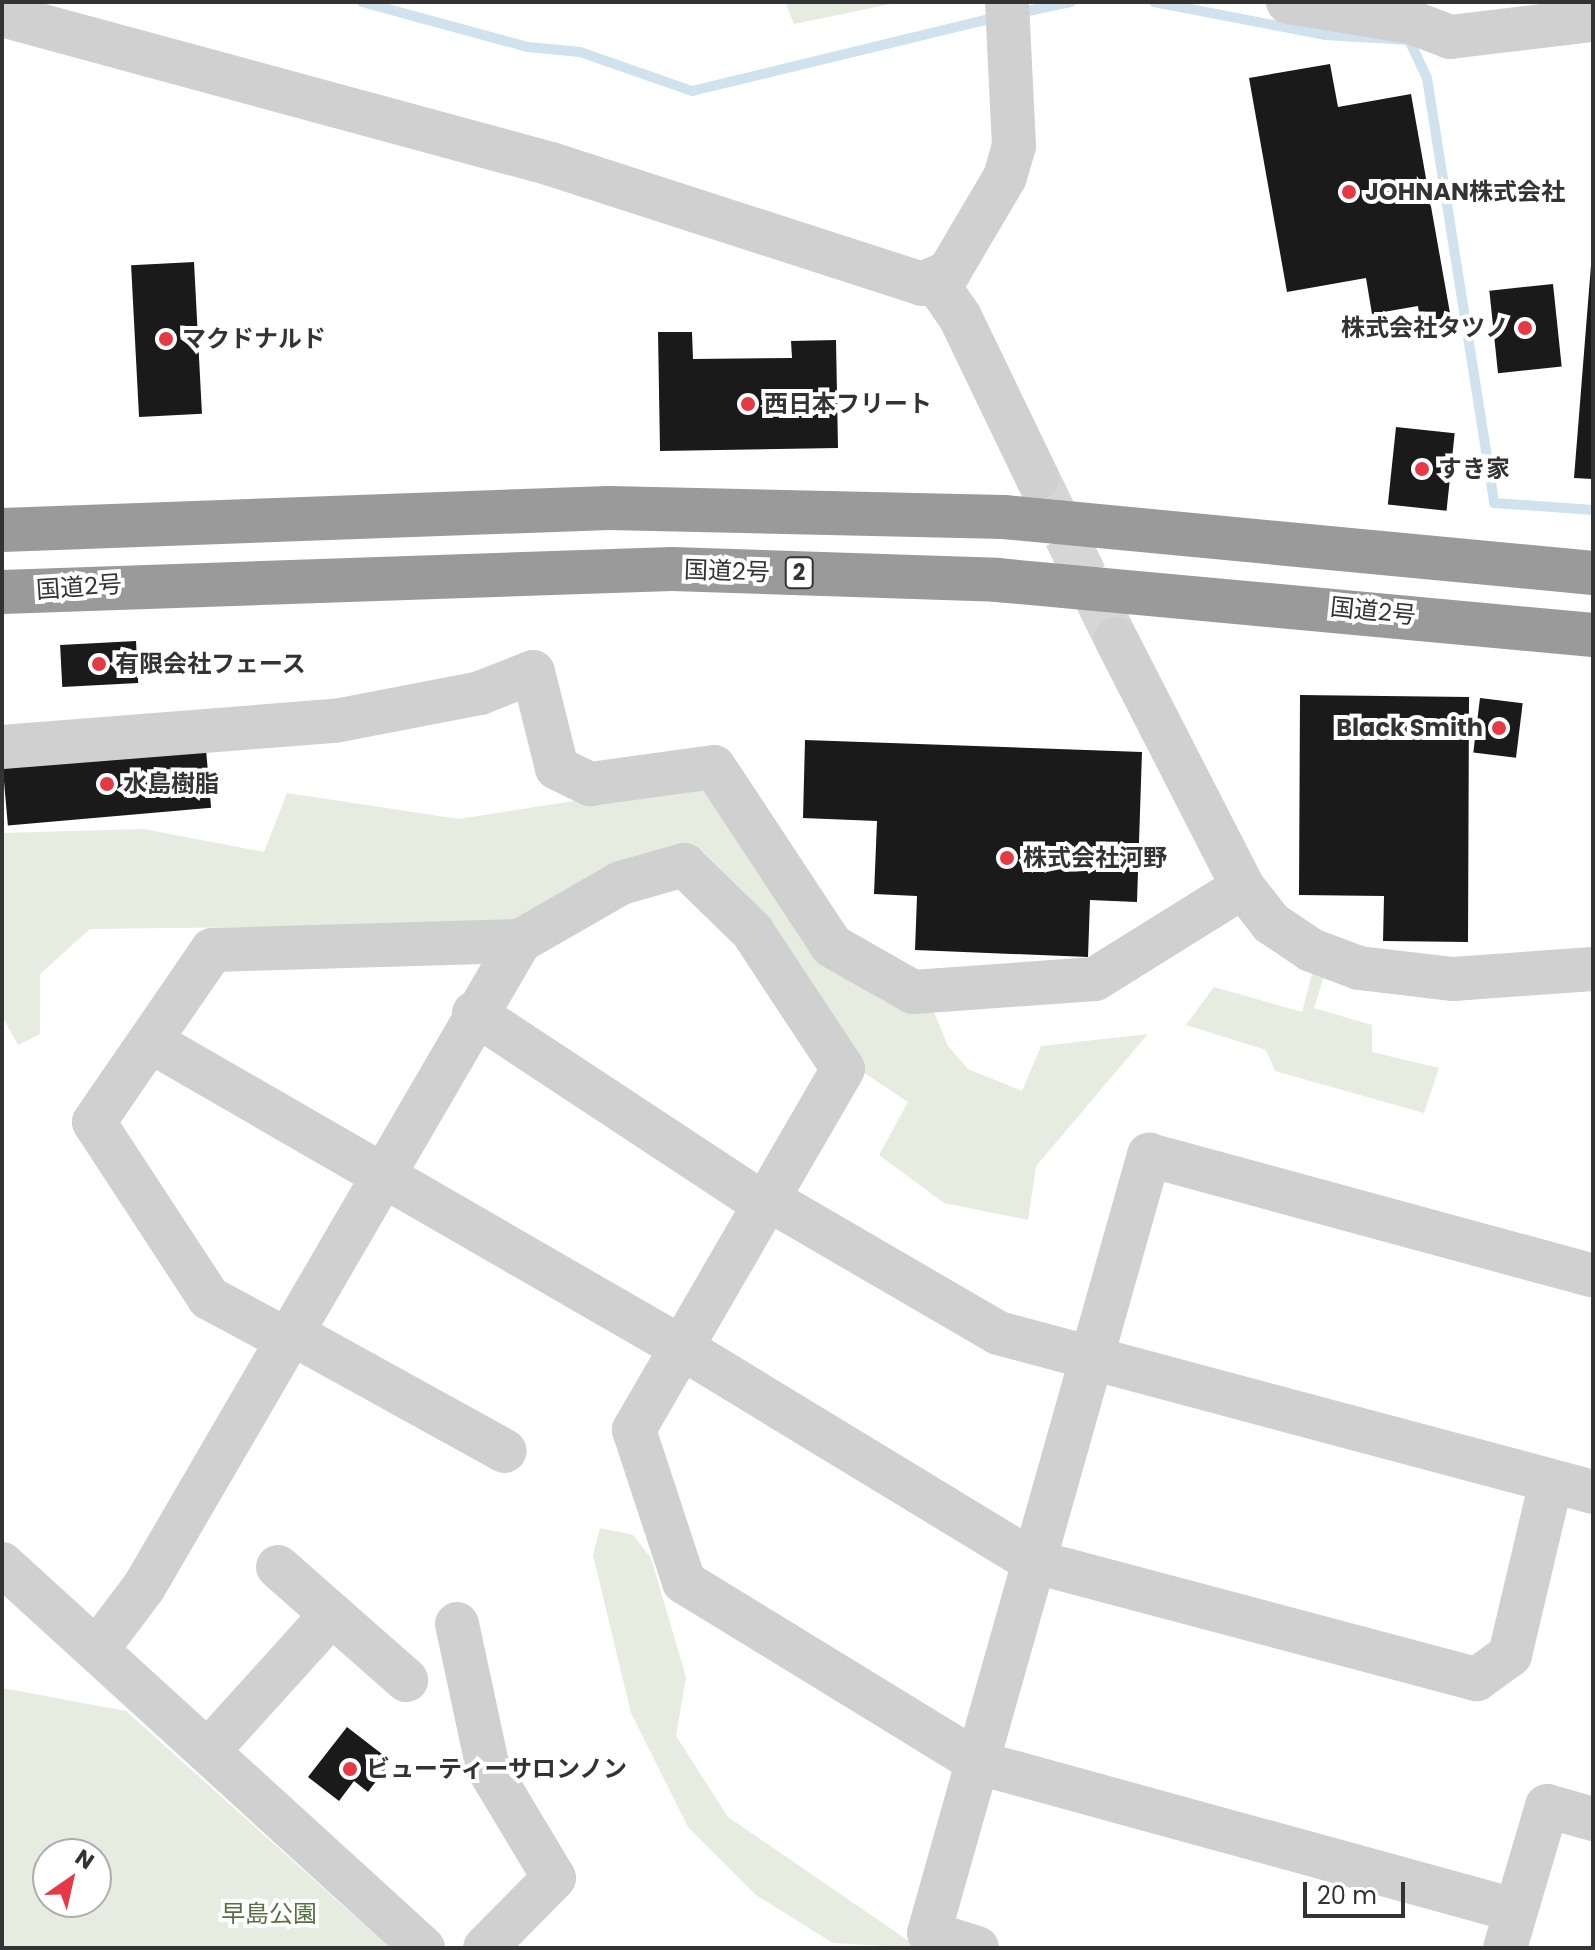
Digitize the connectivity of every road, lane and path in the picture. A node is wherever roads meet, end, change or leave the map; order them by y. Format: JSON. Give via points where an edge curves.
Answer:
{"nodes":[{"id":1,"x":1288,"y":2,"type":"edge"},
{"id":2,"x":1006,"y":13,"type":"edge"},
{"id":3,"x":2,"y":15,"type":"edge"},
{"id":4,"x":1593,"y":20,"type":"edge"},
{"id":5,"x":935,"y":281,"type":"junction"},
{"id":6,"x":1037,"y":477,"type":"tunnel mouth"},
{"id":7,"x":2,"y":530,"type":"edge"},
{"id":8,"x":1593,"y":573,"type":"edge"},
{"id":9,"x":2,"y":592,"type":"edge"},
{"id":10,"x":1593,"y":635,"type":"edge"},
{"id":11,"x":1116,"y":639,"type":"tunnel mouth"},
{"id":12,"x":2,"y":747,"type":"edge"},
{"id":13,"x":1243,"y":887,"type":"junction"},
{"id":14,"x":520,"y":941,"type":"junction"},
{"id":15,"x":1593,"y":969,"type":"edge"},
{"id":16,"x":474,"y":1013,"type":"junction"},
{"id":17,"x":150,"y":1041,"type":"junction"},
{"id":18,"x":381,"y":1176,"type":"junction"},
{"id":19,"x":766,"y":1202,"type":"junction"},
{"id":20,"x":1593,"y":1276,"type":"edge"},
{"id":21,"x":289,"y":1336,"type":"junction"},
{"id":22,"x":682,"y":1348,"type":"junction"},
{"id":23,"x":1088,"y":1358,"type":"junction"},
{"id":24,"x":505,"y":1451,"type":"dead end"},
{"id":25,"x":1551,"y":1482,"type":"junction"},
{"id":26,"x":1593,"y":1492,"type":"edge"},
{"id":27,"x":1032,"y":1561,"type":"junction"},
{"id":28,"x":2,"y":1564,"type":"edge"},
{"id":29,"x":278,"y":1567,"type":"dead end"},
{"id":30,"x":332,"y":1614,"type":"junction"},
{"id":31,"x":457,"y":1624,"type":"dead end"},
{"id":32,"x":98,"y":1648,"type":"junction"},
{"id":33,"x":406,"y":1680,"type":"dead end"},
{"id":34,"x":209,"y":1750,"type":"junction"},
{"id":35,"x":979,"y":1763,"type":"junction"},
{"id":36,"x":1593,"y":1819,"type":"edge"},
{"id":37,"x":1510,"y":1929,"type":"edge"},
{"id":38,"x":423,"y":1948,"type":"edge"},
{"id":39,"x":485,"y":1948,"type":"edge"},
{"id":40,"x":977,"y":1948,"type":"edge"}],
"edges":[{"from":1,"to":4,"type":"street","via":[[1422,26],[1450,37]]},
{"from":2,"to":5,"type":"street","via":[[1014,107],[1005,177],[949,272]]},
{"from":3,"to":5,"type":"street","via":[[551,164],[922,284]]},
{"from":5,"to":6,"type":"street","via":[[960,317]]},
{"from":7,"to":8,"type":"highway","via":[[609,508],[1004,517]]},
{"from":9,"to":10,"type":"highway","name":"国道2号","number":"2","via":[[672,569],[997,580]]},
{"from":11,"to":13,"type":"street"},
{"from":12,"to":13,"type":"street","via":[[335,721],[480,693],[533,672],[557,768],[590,784],[714,767],[832,946],[913,992],[1095,979]]},
{"from":13,"to":15,"type":"street","via":[[1271,923],[1311,950],[1359,968],[1453,979]]},
{"from":14,"to":16,"type":"street"},
{"from":14,"to":17,"type":"street","via":[[212,950]]},
{"from":14,"to":19,"type":"street","via":[[621,883],[684,865],[752,931],[843,1069]]},
{"from":16,"to":18,"type":"street"},
{"from":16,"to":19,"type":"street"},
{"from":17,"to":18,"type":"street"},
{"from":17,"to":21,"type":"street","via":[[94,1122],[209,1298]]},
{"from":18,"to":21,"type":"street"},
{"from":18,"to":22,"type":"street"},
{"from":19,"to":22,"type":"street"},
{"from":19,"to":23,"type":"street","via":[[998,1333]]},
{"from":20,"to":23,"type":"street","via":[[1149,1155]]},
{"from":21,"to":24,"type":"street"},
{"from":21,"to":32,"type":"street","via":[[144,1587]]},
{"from":22,"to":27,"type":"street"},
{"from":22,"to":35,"type":"street","via":[[634,1430],[684,1582]]},
{"from":23,"to":25,"type":"street"},
{"from":23,"to":27,"type":"street"},
{"from":25,"to":26,"type":"street"},
{"from":25,"to":27,"type":"street","via":[[1510,1655],[1477,1679]]},
{"from":27,"to":35,"type":"street"},
{"from":28,"to":32,"type":"street"},
{"from":29,"to":30,"type":"street"},
{"from":30,"to":33,"type":"street"},
{"from":30,"to":34,"type":"street"},
{"from":31,"to":39,"type":"street","via":[[488,1768],[554,1878]]},
{"from":32,"to":34,"type":"street"},
{"from":34,"to":38,"type":"street"},
{"from":35,"to":37,"type":"street"},
{"from":35,"to":40,"type":"street","via":[[929,1933]]},
{"from":36,"to":37,"type":"street","via":[[1547,1806]]}]}
